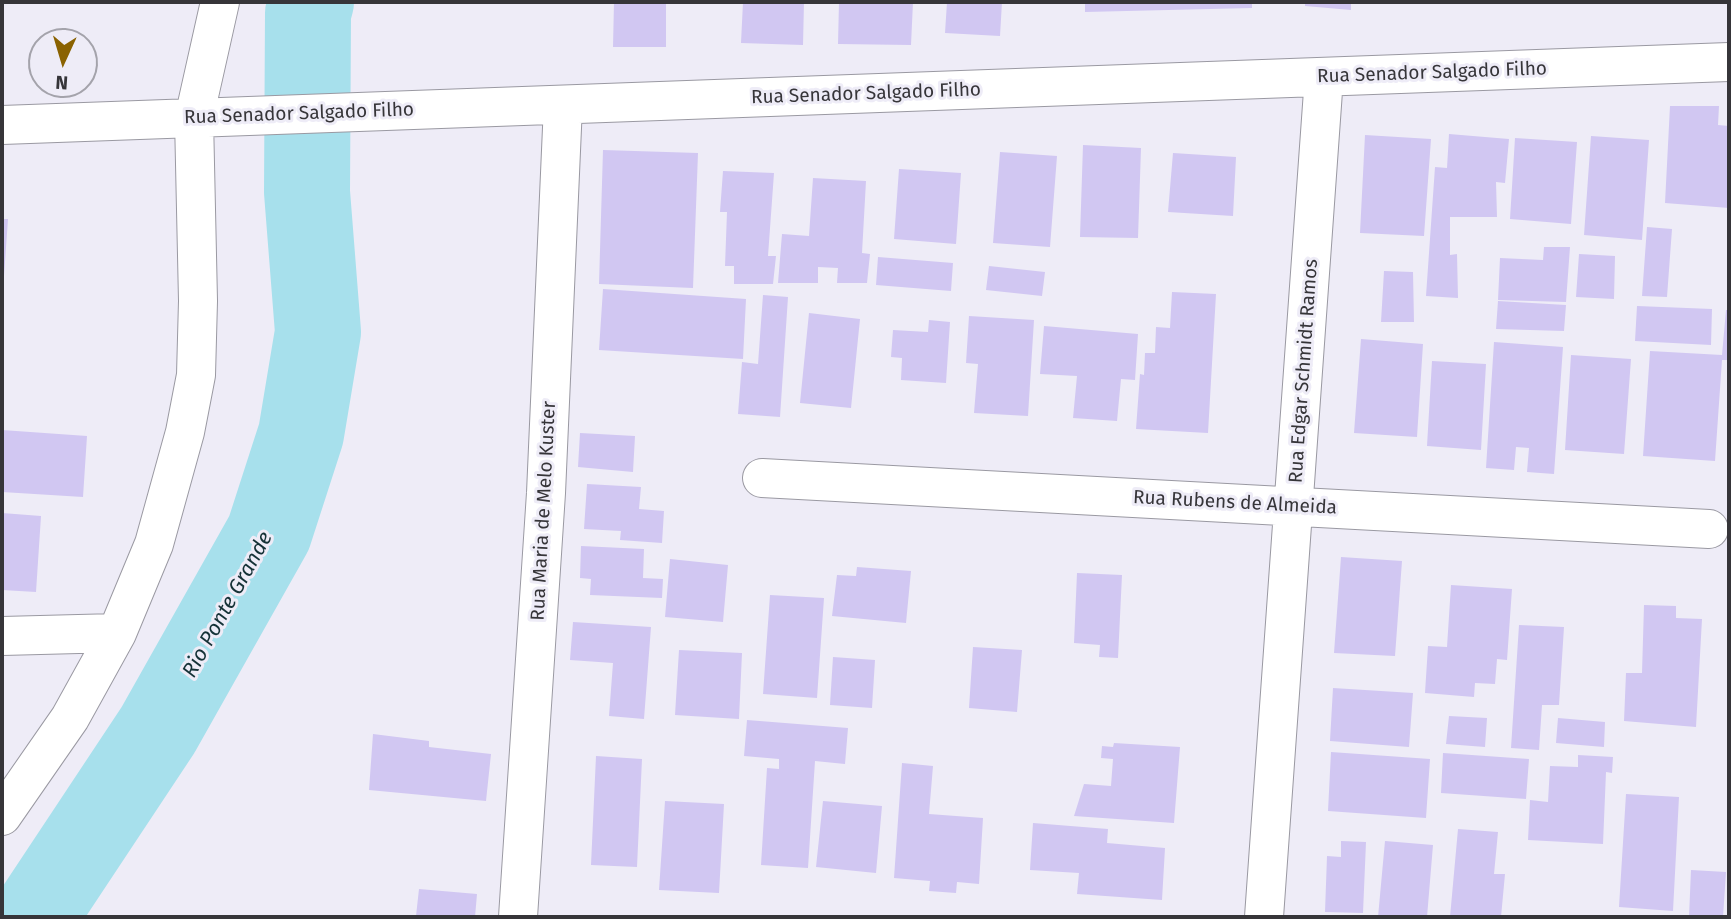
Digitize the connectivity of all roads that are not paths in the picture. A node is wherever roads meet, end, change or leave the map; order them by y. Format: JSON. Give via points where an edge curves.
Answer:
{"nodes":[{"id":1,"x":220,"y":2,"type":"edge"},
{"id":2,"x":1729,"y":62,"type":"edge"},
{"id":3,"x":1324,"y":77,"type":"junction"},
{"id":4,"x":564,"y":105,"type":"junction"},
{"id":5,"x":194,"y":118,"type":"junction"},
{"id":6,"x":2,"y":124,"type":"edge"},
{"id":7,"x":762,"y":478,"type":"dead end"},
{"id":8,"x":1294,"y":506,"type":"junction"},
{"id":9,"x":1709,"y":529,"type":"dead end"},
{"id":10,"x":117,"y":633,"type":"junction"},
{"id":11,"x":2,"y":636,"type":"edge"},
{"id":12,"x":2,"y":816,"type":"edge"},
{"id":13,"x":518,"y":917,"type":"edge"},
{"id":14,"x":1264,"y":917,"type":"edge"}],
"edges":[{"from":1,"to":5,"type":"street"},
{"from":2,"to":3,"type":"street","name":"Rua Senador Salgado Filho"},
{"from":3,"to":4,"type":"street","name":"Rua Senador Salgado Filho"},
{"from":3,"to":8,"type":"street","name":"Rua Edgar Schmidt Ramos"},
{"from":4,"to":5,"type":"street","name":"Rua Senador Salgado Filho"},
{"from":4,"to":13,"type":"street","name":"Rua Maria de Melo Kuster","via":[[546,493]]},
{"from":5,"to":6,"type":"street","name":"Rua Senador Salgado Filho"},
{"from":5,"to":10,"type":"street","via":[[196,375],[155,544]]},
{"from":7,"to":8,"type":"street","name":"Rua Rubens de Almeida"},
{"from":8,"to":9,"type":"street","name":"Rua Rubens de Almeida"},
{"from":8,"to":14,"type":"street","name":"Rua Edgar Schmidt Ramos"},
{"from":10,"to":11,"type":"street"},
{"from":10,"to":12,"type":"street","via":[[70,718]]}]}
